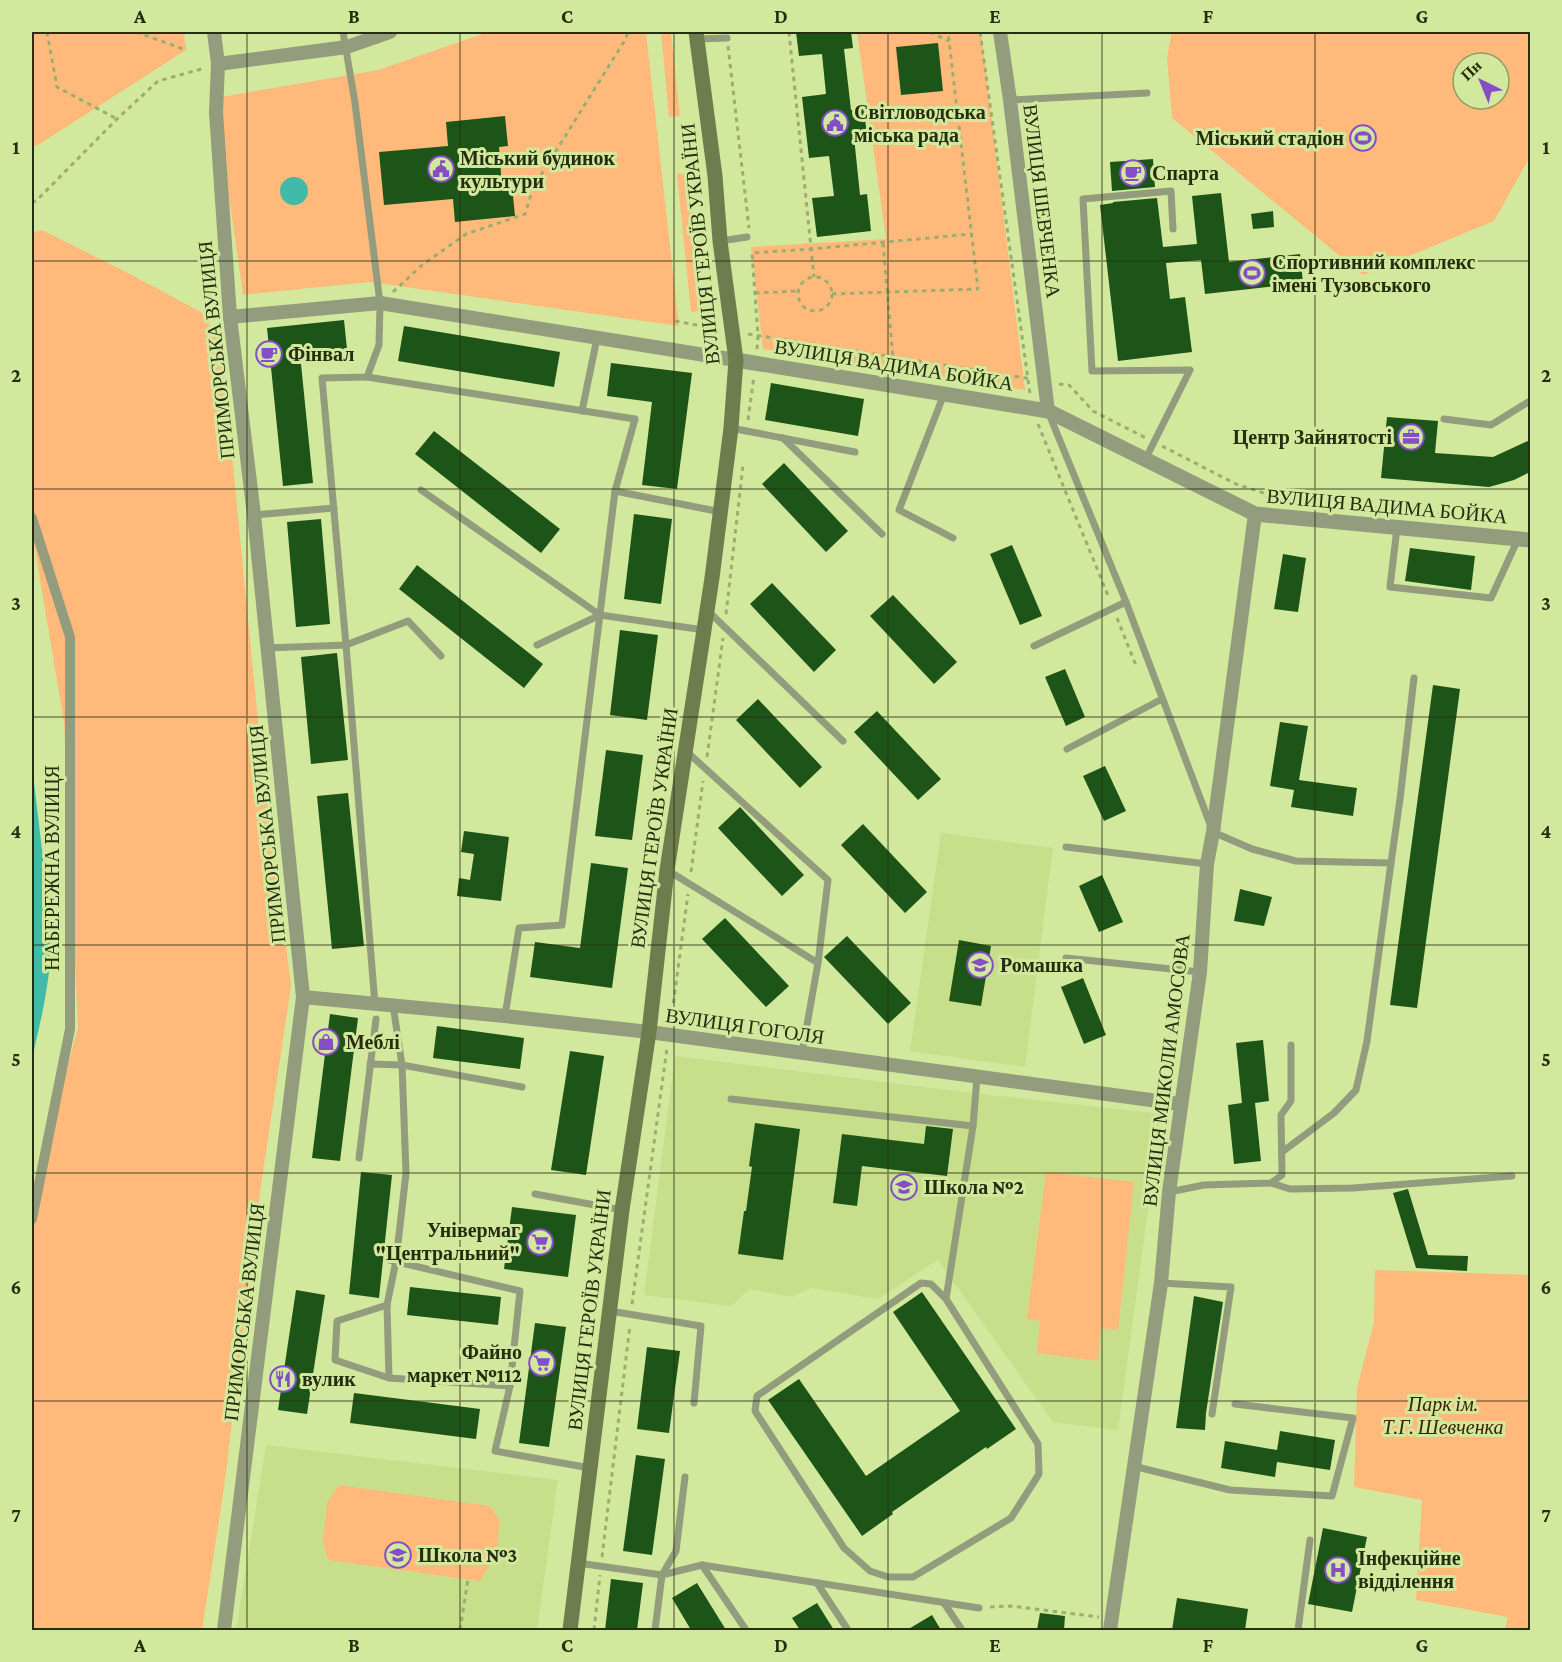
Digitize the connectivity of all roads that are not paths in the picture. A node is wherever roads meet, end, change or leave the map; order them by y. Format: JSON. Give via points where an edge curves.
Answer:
{"nodes":[{"id":1,"x":214,"y":32,"type":"edge"},
{"id":2,"x":344,"y":32,"type":"edge"},
{"id":3,"x":390,"y":32,"type":"edge"},
{"id":4,"x":1000,"y":32,"type":"edge"},
{"id":5,"x":696,"y":35,"type":"edge"},
{"id":6,"x":727,"y":38,"type":"road end"},
{"id":7,"x":347,"y":47,"type":"junction"},
{"id":8,"x":218,"y":64,"type":"junction"},
{"id":9,"x":1147,"y":93,"type":"dead end"},
{"id":10,"x":1010,"y":100,"type":"junction"},
{"id":11,"x":1173,"y":229,"type":"dead end"},
{"id":12,"x":748,"y":237,"type":"road end"},
{"id":13,"x":720,"y":241,"type":"junction"},
{"id":14,"x":380,"y":303,"type":"junction"},
{"id":15,"x":230,"y":317,"type":"junction"},
{"id":16,"x":597,"y":338,"type":"junction"},
{"id":17,"x":736,"y":360,"type":"junction"},
{"id":18,"x":367,"y":377,"type":"junction"},
{"id":19,"x":944,"y":394,"type":"junction"},
{"id":20,"x":1530,"y":401,"type":"edge"},
{"id":21,"x":582,"y":411,"type":"junction"},
{"id":22,"x":1048,"y":411,"type":"junction"},
{"id":23,"x":1444,"y":419,"type":"dead end"},
{"id":24,"x":731,"y":428,"type":"junction"},
{"id":25,"x":783,"y":438,"type":"junction"},
{"id":26,"x":855,"y":452,"type":"dead end"},
{"id":27,"x":1145,"y":460,"type":"junction"},
{"id":28,"x":421,"y":490,"type":"dead end"},
{"id":29,"x":615,"y":491,"type":"junction"},
{"id":30,"x":334,"y":508,"type":"junction"},
{"id":31,"x":721,"y":513,"type":"junction"},
{"id":32,"x":1255,"y":514,"type":"junction"},
{"id":33,"x":254,"y":515,"type":"junction"},
{"id":34,"x":32,"y":518,"type":"edge"},
{"id":35,"x":1397,"y":528,"type":"junction"},
{"id":36,"x":882,"y":534,"type":"dead end"},
{"id":37,"x":953,"y":538,"type":"dead end"},
{"id":38,"x":1524,"y":540,"type":"edge"},
{"id":39,"x":1126,"y":602,"type":"junction"},
{"id":40,"x":707,"y":610,"type":"junction"},
{"id":41,"x":600,"y":615,"type":"junction"},
{"id":42,"x":704,"y":630,"type":"junction"},
{"id":43,"x":346,"y":645,"type":"junction"},
{"id":44,"x":537,"y":645,"type":"dead end"},
{"id":45,"x":1034,"y":646,"type":"dead end"},
{"id":46,"x":267,"y":648,"type":"junction"},
{"id":47,"x":441,"y":656,"type":"dead end"},
{"id":48,"x":1414,"y":678,"type":"dead end"},
{"id":49,"x":1162,"y":699,"type":"junction"},
{"id":50,"x":843,"y":741,"type":"dead end"},
{"id":51,"x":1067,"y":749,"type":"dead end"},
{"id":52,"x":686,"y":751,"type":"junction"},
{"id":53,"x":1213,"y":832,"type":"junction"},
{"id":54,"x":1066,"y":847,"type":"dead end"},
{"id":55,"x":1391,"y":863,"type":"junction"},
{"id":56,"x":1207,"y":864,"type":"junction"},
{"id":57,"x":667,"y":870,"type":"junction"},
{"id":58,"x":1066,"y":958,"type":"dead end"},
{"id":59,"x":818,"y":963,"type":"junction"},
{"id":60,"x":1200,"y":972,"type":"junction"},
{"id":61,"x":303,"y":997,"type":"junction"},
{"id":62,"x":393,"y":1005,"type":"junction"},
{"id":63,"x":376,"y":1012,"type":"junction"},
{"id":64,"x":505,"y":1016,"type":"junction"},
{"id":65,"x":649,"y":1032,"type":"junction"},
{"id":66,"x":1291,"y":1046,"type":"dead end"},
{"id":67,"x":802,"y":1053,"type":"junction"},
{"id":68,"x":370,"y":1064,"type":"junction"},
{"id":69,"x":402,"y":1065,"type":"junction"},
{"id":70,"x":977,"y":1077,"type":"junction"},
{"id":71,"x":522,"y":1087,"type":"dead end"},
{"id":72,"x":731,"y":1099,"type":"dead end"},
{"id":73,"x":1180,"y":1104,"type":"junction"},
{"id":74,"x":973,"y":1126,"type":"junction"},
{"id":75,"x":1282,"y":1152,"type":"junction"},
{"id":76,"x":359,"y":1158,"type":"dead end"},
{"id":77,"x":1512,"y":1176,"type":"dead end"},
{"id":78,"x":1271,"y":1183,"type":"junction"},
{"id":79,"x":1169,"y":1192,"type":"junction"},
{"id":80,"x":535,"y":1194,"type":"dead end"},
{"id":81,"x":622,"y":1210,"type":"junction"},
{"id":82,"x":32,"y":1219,"type":"edge"},
{"id":83,"x":392,"y":1261,"type":"junction"},
{"id":84,"x":1161,"y":1283,"type":"junction"},
{"id":85,"x":946,"y":1299,"type":"junction"},
{"id":86,"x":387,"y":1305,"type":"junction"},
{"id":87,"x":610,"y":1311,"type":"junction"},
{"id":88,"x":389,"y":1378,"type":"junction"},
{"id":89,"x":510,"y":1386,"type":"junction"},
{"id":90,"x":694,"y":1403,"type":"dead end"},
{"id":91,"x":1234,"y":1404,"type":"dead end"},
{"id":92,"x":1212,"y":1414,"type":"dead end"},
{"id":93,"x":1133,"y":1466,"type":"junction"},
{"id":94,"x":590,"y":1468,"type":"junction"},
{"id":95,"x":685,"y":1477,"type":"dead end"},
{"id":96,"x":1310,"y":1540,"type":"dead end"},
{"id":97,"x":578,"y":1563,"type":"junction"},
{"id":98,"x":702,"y":1565,"type":"junction"},
{"id":99,"x":662,"y":1575,"type":"junction"},
{"id":100,"x":817,"y":1583,"type":"junction"},
{"id":101,"x":944,"y":1603,"type":"junction"},
{"id":102,"x":979,"y":1608,"type":"road end"},
{"id":103,"x":1111,"y":1625,"type":"edge"},
{"id":104,"x":224,"y":1630,"type":"edge"},
{"id":105,"x":570,"y":1630,"type":"edge"},
{"id":106,"x":655,"y":1630,"type":"edge"},
{"id":107,"x":746,"y":1630,"type":"edge"},
{"id":108,"x":848,"y":1630,"type":"edge"},
{"id":109,"x":962,"y":1630,"type":"edge"},
{"id":110,"x":1298,"y":1630,"type":"edge"}],
"edges":[{"from":1,"to":8,"type":"street","name":"ПРИМОРСЬКА ВУЛИЦЯ"},
{"from":2,"to":7,"type":"lane"},
{"from":3,"to":7,"type":"street"},
{"from":4,"to":10,"type":"street","name":"ВУЛИЦЯ ШЕВЧЕНКА"},
{"from":5,"to":6,"type":"lane"},
{"from":5,"to":13,"type":"main road","name":"ВУЛИЦЯ ГЕРОЇВ УКРАЇНИ"},
{"from":7,"to":8,"type":"street"},
{"from":7,"to":14,"type":"lane"},
{"from":8,"to":15,"type":"street","name":"ПРИМОРСЬКА ВУЛИЦЯ","via":[[216,112]]},
{"from":9,"to":10,"type":"lane"},
{"from":10,"to":22,"type":"street","name":"ВУЛИЦЯ ШЕВЧЕНКА"},
{"from":11,"to":27,"type":"lane","via":[[1171,190],[1083,199],[1092,371],[1190,370]]},
{"from":12,"to":13,"type":"lane"},
{"from":13,"to":17,"type":"main road","name":"ВУЛИЦЯ ГЕРОЇВ УКРАЇНИ"},
{"from":14,"to":15,"type":"street","name":"ВУЛИЦЯ ВАДИМА БОЙКА"},
{"from":14,"to":16,"type":"street","name":"ВУЛИЦЯ ВАДИМА БОЙКА"},
{"from":14,"to":18,"type":"lane","via":[[379,345]]},
{"from":15,"to":33,"type":"street","name":"ПРИМОРСЬКА ВУЛИЦЯ"},
{"from":16,"to":17,"type":"street","name":"ВУЛИЦЯ ВАДИМА БОЙКА"},
{"from":16,"to":21,"type":"lane"},
{"from":17,"to":19,"type":"street","name":"ВУЛИЦЯ ВАДИМА БОЙКА"},
{"from":17,"to":24,"type":"main road","name":"ВУЛИЦЯ ГЕРОЇВ УКРАЇНИ"},
{"from":18,"to":21,"type":"lane"},
{"from":18,"to":30,"type":"lane","via":[[322,378]]},
{"from":19,"to":22,"type":"street","name":"ВУЛИЦЯ ВАДИМА БОЙКА"},
{"from":19,"to":37,"type":"lane","via":[[899,510]]},
{"from":20,"to":23,"type":"lane","via":[[1491,425]]},
{"from":21,"to":29,"type":"lane","via":[[635,418]]},
{"from":22,"to":27,"type":"street","name":"ВУЛИЦЯ ВАДИМА БОЙКА"},
{"from":22,"to":39,"type":"lane"},
{"from":24,"to":25,"type":"lane"},
{"from":24,"to":31,"type":"main road","name":"ВУЛИЦЯ ГЕРОЇВ УКРАЇНИ"},
{"from":25,"to":26,"type":"lane"},
{"from":25,"to":36,"type":"lane"},
{"from":27,"to":32,"type":"street","name":"ВУЛИЦЯ ВАДИМА БОЙКА"},
{"from":28,"to":41,"type":"lane"},
{"from":29,"to":31,"type":"lane"},
{"from":29,"to":41,"type":"lane"},
{"from":30,"to":33,"type":"lane"},
{"from":30,"to":43,"type":"lane"},
{"from":31,"to":40,"type":"main road","name":"ВУЛИЦЯ ГЕРОЇВ УКРАЇНИ"},
{"from":32,"to":35,"type":"street","name":"ВУЛИЦЯ ВАДИМА БОЙКА"},
{"from":32,"to":53,"type":"street","name":"ВУЛИЦЯ МИКОЛИ АМОСОВА"},
{"from":33,"to":46,"type":"street","name":"ПРИМОРСЬКА ВУЛИЦЯ"},
{"from":34,"to":82,"type":"street","name":"НАБЕРЕЖНА ВУЛИЦЯ","via":[[70,637],[70,1029]]},
{"from":35,"to":38,"type":"street","name":"ВУЛИЦЯ ВАДИМА БОЙКА"},
{"from":35,"to":38,"type":"lane","via":[[1390,587],[1491,598]]},
{"from":39,"to":45,"type":"lane"},
{"from":39,"to":49,"type":"lane"},
{"from":40,"to":42,"type":"main road","name":"ВУЛИЦЯ ГЕРОЇВ УКРАЇНИ"},
{"from":40,"to":50,"type":"lane"},
{"from":41,"to":42,"type":"lane"},
{"from":41,"to":44,"type":"lane"},
{"from":41,"to":64,"type":"lane","via":[[562,925],[519,928]]},
{"from":42,"to":52,"type":"main road","name":"ВУЛИЦЯ ГЕРОЇВ УКРАЇНИ"},
{"from":43,"to":46,"type":"lane"},
{"from":43,"to":47,"type":"lane","via":[[408,621]]},
{"from":43,"to":63,"type":"lane"},
{"from":46,"to":61,"type":"street","name":"ПРИМОРСЬКА ВУЛИЦЯ"},
{"from":48,"to":55,"type":"lane"},
{"from":49,"to":51,"type":"lane"},
{"from":49,"to":53,"type":"lane"},
{"from":52,"to":57,"type":"main road","name":"ВУЛИЦЯ ГЕРОЇВ УКРАЇНИ"},
{"from":52,"to":59,"type":"lane","via":[[828,880]]},
{"from":53,"to":55,"type":"lane","via":[[1252,849],[1296,861]]},
{"from":53,"to":56,"type":"street","name":"ВУЛИЦЯ МИКОЛИ АМОСОВА"},
{"from":54,"to":56,"type":"lane"},
{"from":55,"to":75,"type":"lane","via":[[1367,1041],[1356,1090],[1334,1113]]},
{"from":56,"to":60,"type":"street","name":"ВУЛИЦЯ МИКОЛИ АМОСОВА"},
{"from":57,"to":59,"type":"lane"},
{"from":57,"to":65,"type":"main road","name":"ВУЛИЦЯ ГЕРОЇВ УКРАЇНИ"},
{"from":58,"to":60,"type":"lane"},
{"from":59,"to":67,"type":"lane"},
{"from":60,"to":73,"type":"street","name":"ВУЛИЦЯ МИКОЛИ АМОСОВА"},
{"from":61,"to":63,"type":"street","name":"ВУЛИЦЯ ГОГОЛЯ"},
{"from":61,"to":104,"type":"street","name":"ПРИМОРСЬКА ВУЛИЦЯ"},
{"from":62,"to":63,"type":"street","name":"ВУЛИЦЯ ГОГОЛЯ"},
{"from":62,"to":64,"type":"street","name":"ВУЛИЦЯ ГОГОЛЯ"},
{"from":62,"to":69,"type":"lane"},
{"from":63,"to":68,"type":"lane"},
{"from":64,"to":65,"type":"street","name":"ВУЛИЦЯ ГОГОЛЯ"},
{"from":65,"to":67,"type":"street","name":"ВУЛИЦЯ ГОГОЛЯ"},
{"from":65,"to":81,"type":"main road","name":"ВУЛИЦЯ ГЕРОЇВ УКРАЇНИ"},
{"from":66,"to":75,"type":"lane","via":[[1291,1101],[1281,1115]]},
{"from":67,"to":70,"type":"street","name":"ВУЛИЦЯ ГОГОЛЯ"},
{"from":68,"to":69,"type":"lane"},
{"from":68,"to":76,"type":"lane"},
{"from":69,"to":71,"type":"lane"},
{"from":69,"to":83,"type":"lane","via":[[406,1173]]},
{"from":70,"to":73,"type":"street","name":"ВУЛИЦЯ ГОГОЛЯ"},
{"from":70,"to":74,"type":"lane"},
{"from":72,"to":74,"type":"lane"},
{"from":73,"to":79,"type":"street","name":"ВУЛИЦЯ МИКОЛИ АМОСОВА"},
{"from":74,"to":85,"type":"lane"},
{"from":75,"to":78,"type":"lane","via":[[1282,1175]]},
{"from":77,"to":78,"type":"lane","via":[[1353,1188],[1290,1189]]},
{"from":78,"to":79,"type":"lane","via":[[1204,1185]]},
{"from":79,"to":84,"type":"street","name":"ВУЛИЦЯ МИКОЛИ АМОСОВА"},
{"from":80,"to":81,"type":"lane"},
{"from":81,"to":87,"type":"main road","name":"ВУЛИЦЯ ГЕРОЇВ УКРАЇНИ"},
{"from":83,"to":86,"type":"lane"},
{"from":83,"to":89,"type":"lane","via":[[520,1291]]},
{"from":84,"to":92,"type":"lane","via":[[1231,1287]]},
{"from":84,"to":93,"type":"street","name":"ВУЛИЦЯ МИКОЛИ АМОСОВА"},
{"from":85,"to":85,"type":"lane","via":[[1038,1444],[1039,1474],[1011,1518],[913,1576],[888,1577],[870,1571],[844,1548],[755,1411],[757,1396],[921,1283],[931,1284]]},
{"from":86,"to":88,"type":"lane"},
{"from":86,"to":88,"type":"lane","via":[[337,1321],[335,1360]]},
{"from":87,"to":90,"type":"lane","via":[[701,1326]]},
{"from":87,"to":94,"type":"main road","name":"ВУЛИЦЯ ГЕРОЇВ УКРАЇНИ"},
{"from":88,"to":89,"type":"lane"},
{"from":89,"to":94,"type":"lane","via":[[495,1451]]},
{"from":91,"to":93,"type":"lane","via":[[1353,1418],[1332,1496],[1230,1490]]},
{"from":93,"to":103,"type":"street","name":"ВУЛИЦЯ МИКОЛИ АМОСОВА"},
{"from":94,"to":97,"type":"main road","name":"ВУЛИЦЯ ГЕРОЇВ УКРАЇНИ"},
{"from":95,"to":99,"type":"lane","via":[[676,1551]]},
{"from":96,"to":110,"type":"lane"},
{"from":97,"to":99,"type":"lane"},
{"from":97,"to":105,"type":"main road","name":"ВУЛИЦЯ ГЕРОЇВ УКРАЇНИ"},
{"from":98,"to":99,"type":"lane"},
{"from":98,"to":100,"type":"lane"},
{"from":98,"to":107,"type":"lane"},
{"from":99,"to":106,"type":"lane"},
{"from":100,"to":101,"type":"lane"},
{"from":100,"to":108,"type":"lane"},
{"from":101,"to":102,"type":"lane"},
{"from":101,"to":109,"type":"lane"}]}
